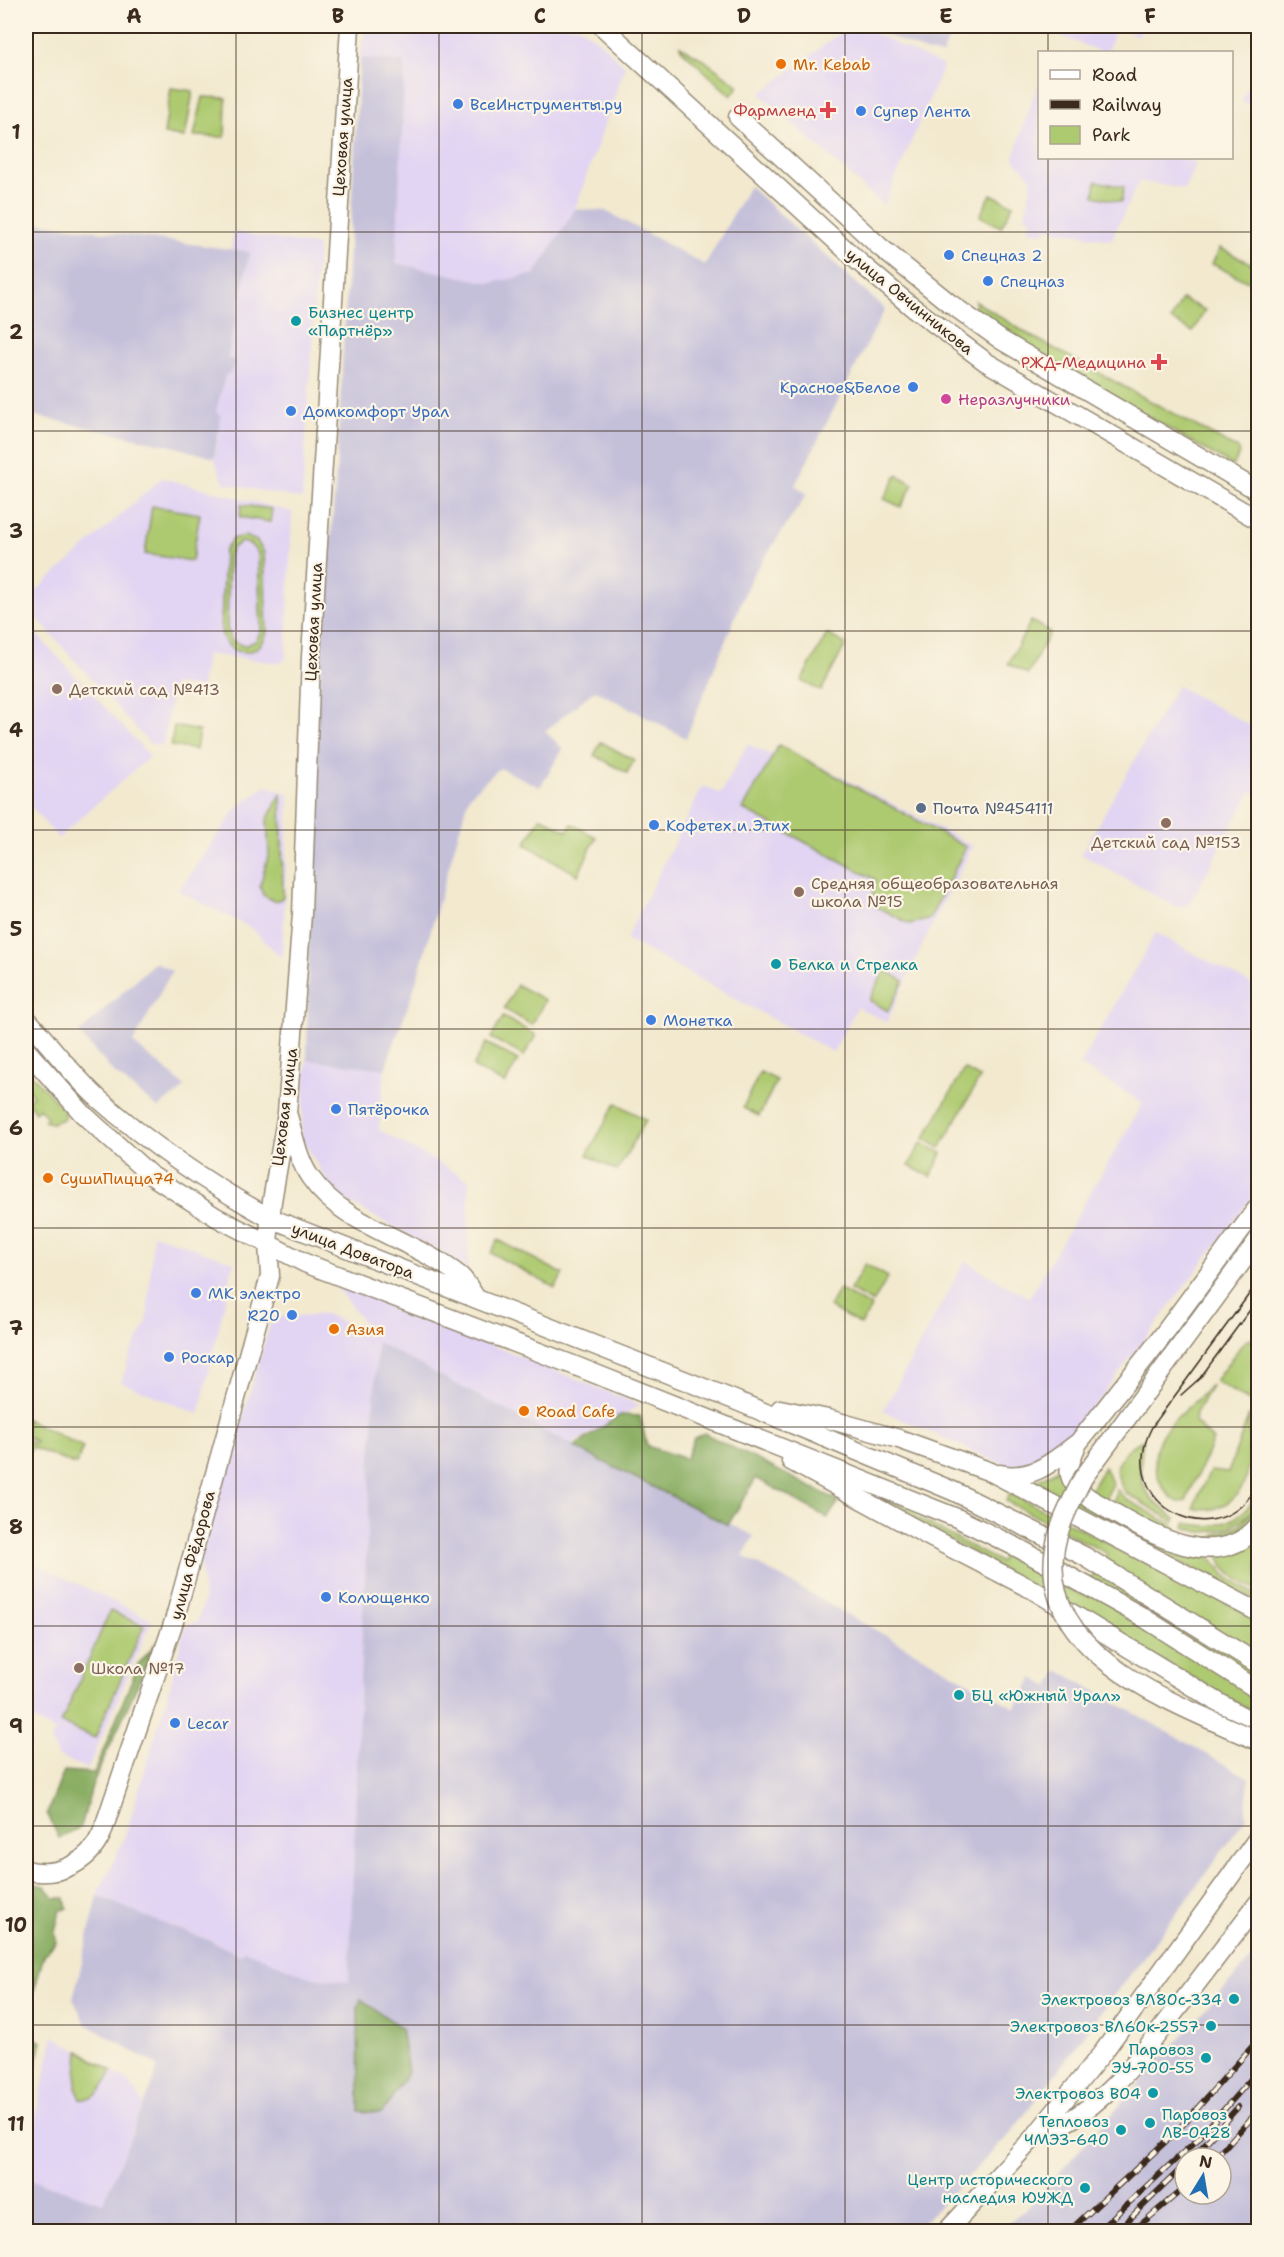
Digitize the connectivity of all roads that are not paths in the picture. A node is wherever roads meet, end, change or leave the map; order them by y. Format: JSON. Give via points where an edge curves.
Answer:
{"nodes":[{"id":1,"x":350,"y":26,"type":"edge"},
{"id":2,"x":602,"y":26,"type":"edge"},
{"id":3,"x":738,"y":117,"type":"dead end"},
{"id":4,"x":1258,"y":491,"type":"edge"},
{"id":5,"x":1258,"y":520,"type":"edge"},
{"id":6,"x":26,"y":1018,"type":"edge"},
{"id":7,"x":26,"y":1050,"type":"edge"},
{"id":8,"x":287,"y":1113,"type":"junction"},
{"id":9,"x":1258,"y":1207,"type":"edge"},
{"id":10,"x":270,"y":1218,"type":"junction"},
{"id":11,"x":1258,"y":1240,"type":"edge"},
{"id":12,"x":268,"y":1243,"type":"junction"},
{"id":13,"x":476,"y":1298,"type":"junction"},
{"id":14,"x":732,"y":1398,"type":"junction"},
{"id":15,"x":729,"y":1426,"type":"junction"},
{"id":16,"x":1078,"y":1443,"type":"junction"},
{"id":17,"x":991,"y":1473,"type":"junction"},
{"id":18,"x":1258,"y":1526,"type":"edge"},
{"id":19,"x":1258,"y":1612,"type":"edge"},
{"id":20,"x":1258,"y":1664,"type":"edge"},
{"id":21,"x":1258,"y":1690,"type":"edge"},
{"id":22,"x":1258,"y":1724,"type":"edge"},
{"id":23,"x":1258,"y":1741,"type":"edge"},
{"id":24,"x":1258,"y":1838,"type":"edge"},
{"id":25,"x":26,"y":1870,"type":"edge"},
{"id":26,"x":1258,"y":1903,"type":"edge"},
{"id":27,"x":1036,"y":2135,"type":"junction"},
{"id":28,"x":946,"y":2232,"type":"edge"}],
"edges":[{"from":1,"to":8,"type":"main road","name":"Цеховая улица","via":[[311,646],[302,914]]},
{"from":2,"to":5,"type":"main road","name":"улица Овчинникова","via":[[911,306],[986,362]]},
{"from":3,"to":4,"type":"main road","name":"улица Овчинникова","via":[[880,247],[948,302],[1001,340]]},
{"from":6,"to":10,"type":"main road","name":"улица Доватора","via":[[99,1099],[168,1154]]},
{"from":7,"to":12,"type":"main road","name":"улица Доватора","via":[[84,1114],[149,1174],[216,1217]]},
{"from":8,"to":10,"type":"main road","name":"Цеховая улица"},
{"from":8,"to":13,"type":"main road","via":[[301,1160],[322,1191],[362,1222],[410,1245],[461,1277]]},
{"from":9,"to":16,"type":"main road"},
{"from":10,"to":12,"type":"main road","name":"улица Фёдорова"},
{"from":10,"to":13,"type":"main road","name":"улица Доватора"},
{"from":11,"to":23,"type":"main road","bridge":true,"via":[[1083,1479],[1060,1529],[1054,1562],[1055,1586],[1063,1610],[1077,1633],[1100,1657],[1154,1691]]},
{"from":12,"to":15,"type":"main road","name":"улица Доватора","via":[[305,1263]]},
{"from":12,"to":25,"type":"main road","name":"улица Фёдорова","via":[[270,1276],[168,1640],[102,1833],[93,1850],[64,1870]]},
{"from":13,"to":14,"type":"main road","name":"улица Доватора"},
{"from":14,"to":17,"type":"main road","via":[[868,1430]]},
{"from":14,"to":20,"type":"main road","via":[[898,1467],[1030,1528],[1084,1556]]},
{"from":15,"to":21,"type":"main road","via":[[957,1518],[1088,1586]]},
{"from":15,"to":22,"type":"main road","via":[[1035,1591]]},
{"from":16,"to":17,"type":"main road","via":[[1027,1475]]},
{"from":16,"to":18,"type":"main road","via":[[1068,1467],[1078,1490],[1171,1542],[1212,1549],[1243,1539]]},
{"from":17,"to":19,"type":"main road"},
{"from":24,"to":27,"type":"main road","via":[[1104,2051]]},
{"from":26,"to":27,"type":"main road","via":[[1132,2066],[1101,2099],[1072,2120]]},
{"from":27,"to":28,"type":"main road"}]}
